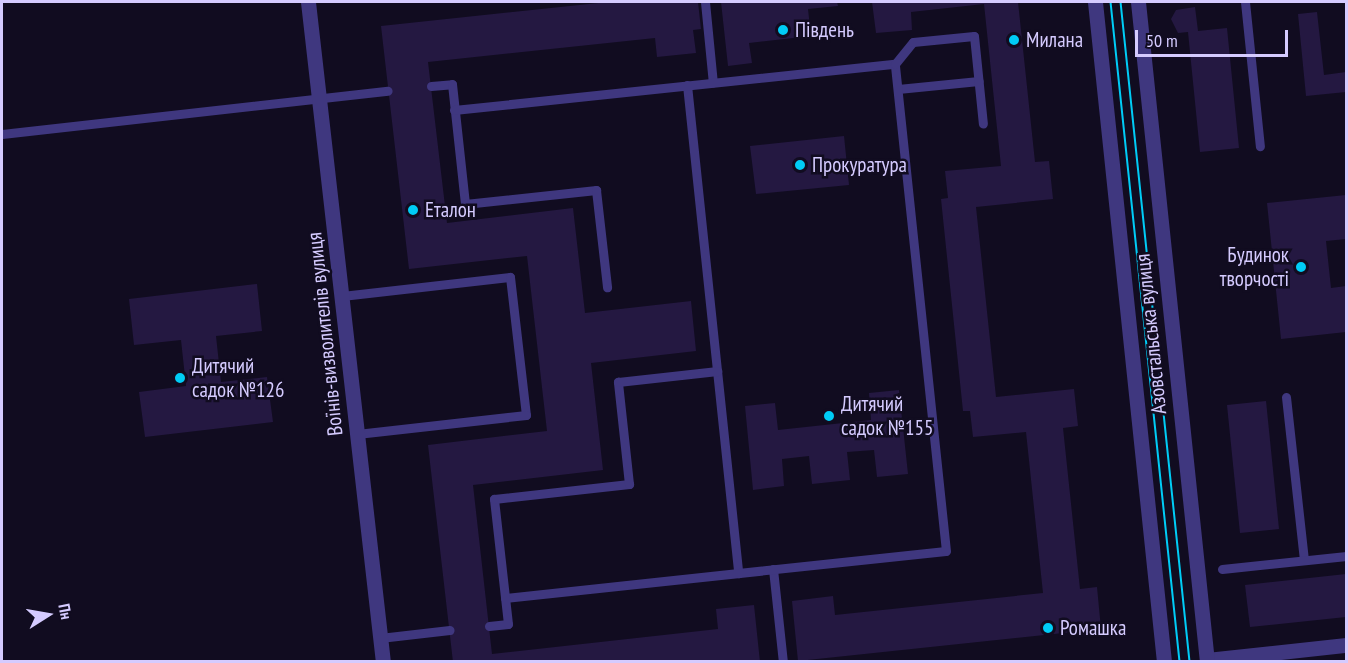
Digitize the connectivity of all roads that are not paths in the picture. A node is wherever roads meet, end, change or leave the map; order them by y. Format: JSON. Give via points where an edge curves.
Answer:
{"nodes":[{"id":1,"x":308,"y":2,"type":"edge"},
{"id":2,"x":705,"y":2,"type":"edge"},
{"id":3,"x":1095,"y":2,"type":"edge"},
{"id":4,"x":1138,"y":2,"type":"edge"},
{"id":5,"x":1245,"y":2,"type":"edge"},
{"id":6,"x":895,"y":64,"type":"junction"},
{"id":7,"x":979,"y":81,"type":"junction"},
{"id":8,"x":713,"y":82,"type":"junction"},
{"id":9,"x":687,"y":85,"type":"junction"},
{"id":10,"x":431,"y":86,"type":"dead end"},
{"id":11,"x":898,"y":89,"type":"junction"},
{"id":12,"x":388,"y":91,"type":"dead end"},
{"id":13,"x":319,"y":99,"type":"junction"},
{"id":14,"x":454,"y":110,"type":"junction"},
{"id":15,"x":983,"y":124,"type":"dead end"},
{"id":16,"x":2,"y":134,"type":"edge"},
{"id":17,"x":1260,"y":146,"type":"dead end"},
{"id":18,"x":607,"y":287,"type":"dead end"},
{"id":19,"x":342,"y":296,"type":"junction"},
{"id":20,"x":717,"y":371,"type":"junction"},
{"id":21,"x":1287,"y":398,"type":"dead end"},
{"id":22,"x":357,"y":434,"type":"junction"},
{"id":23,"x":1347,"y":556,"type":"edge"},
{"id":24,"x":1304,"y":560,"type":"junction"},
{"id":25,"x":773,"y":569,"type":"junction"},
{"id":26,"x":1222,"y":569,"type":"dead end"},
{"id":27,"x":738,"y":573,"type":"junction"},
{"id":28,"x":505,"y":598,"type":"junction"},
{"id":29,"x":489,"y":626,"type":"dead end"},
{"id":30,"x":450,"y":630,"type":"dead end"},
{"id":31,"x":380,"y":638,"type":"junction"},
{"id":32,"x":1347,"y":645,"type":"edge"},
{"id":33,"x":1207,"y":661,"type":"edge"},
{"id":34,"x":383,"y":662,"type":"edge"},
{"id":35,"x":783,"y":662,"type":"edge"},
{"id":36,"x":1164,"y":662,"type":"edge"},
{"id":37,"x":1191,"y":662,"type":"edge"}],
"edges":[{"from":1,"to":13,"type":"street","name":"Воїнів-визволителів вулиця"},
{"from":2,"to":8,"type":"lane"},
{"from":3,"to":36,"type":"street","name":"Азовстальська вулиця"},
{"from":4,"to":33,"type":"street","name":"Азовстальська вулиця"},
{"from":5,"to":17,"type":"lane"},
{"from":6,"to":7,"type":"lane","via":[[913,42],[974,36]]},
{"from":6,"to":8,"type":"lane"},
{"from":6,"to":11,"type":"lane"},
{"from":7,"to":11,"type":"lane"},
{"from":7,"to":15,"type":"lane"},
{"from":8,"to":9,"type":"lane"},
{"from":9,"to":14,"type":"lane"},
{"from":9,"to":20,"type":"lane"},
{"from":10,"to":14,"type":"lane","via":[[452,84]]},
{"from":11,"to":25,"type":"lane","via":[[946,551]]},
{"from":12,"to":13,"type":"lane"},
{"from":13,"to":16,"type":"lane"},
{"from":13,"to":19,"type":"street","name":"Воїнів-визволителів вулиця"},
{"from":14,"to":18,"type":"lane","via":[[465,204],[596,190]]},
{"from":19,"to":22,"type":"street","name":"Воїнів-визволителів вулиця"},
{"from":19,"to":22,"type":"lane","via":[[510,277],[526,415]]},
{"from":20,"to":27,"type":"lane"},
{"from":20,"to":28,"type":"lane","via":[[618,382],[629,484],[494,499]]},
{"from":21,"to":24,"type":"lane"},
{"from":22,"to":31,"type":"street","name":"Воїнів-визволителів вулиця"},
{"from":23,"to":24,"type":"lane"},
{"from":24,"to":26,"type":"lane"},
{"from":25,"to":27,"type":"lane"},
{"from":25,"to":35,"type":"lane"},
{"from":27,"to":28,"type":"lane"},
{"from":28,"to":29,"type":"lane","via":[[508,624]]},
{"from":30,"to":31,"type":"lane"},
{"from":31,"to":34,"type":"street","name":"Воїнів-визволителів вулиця"},
{"from":32,"to":33,"type":"street"},
{"from":33,"to":37,"type":"street"}]}
